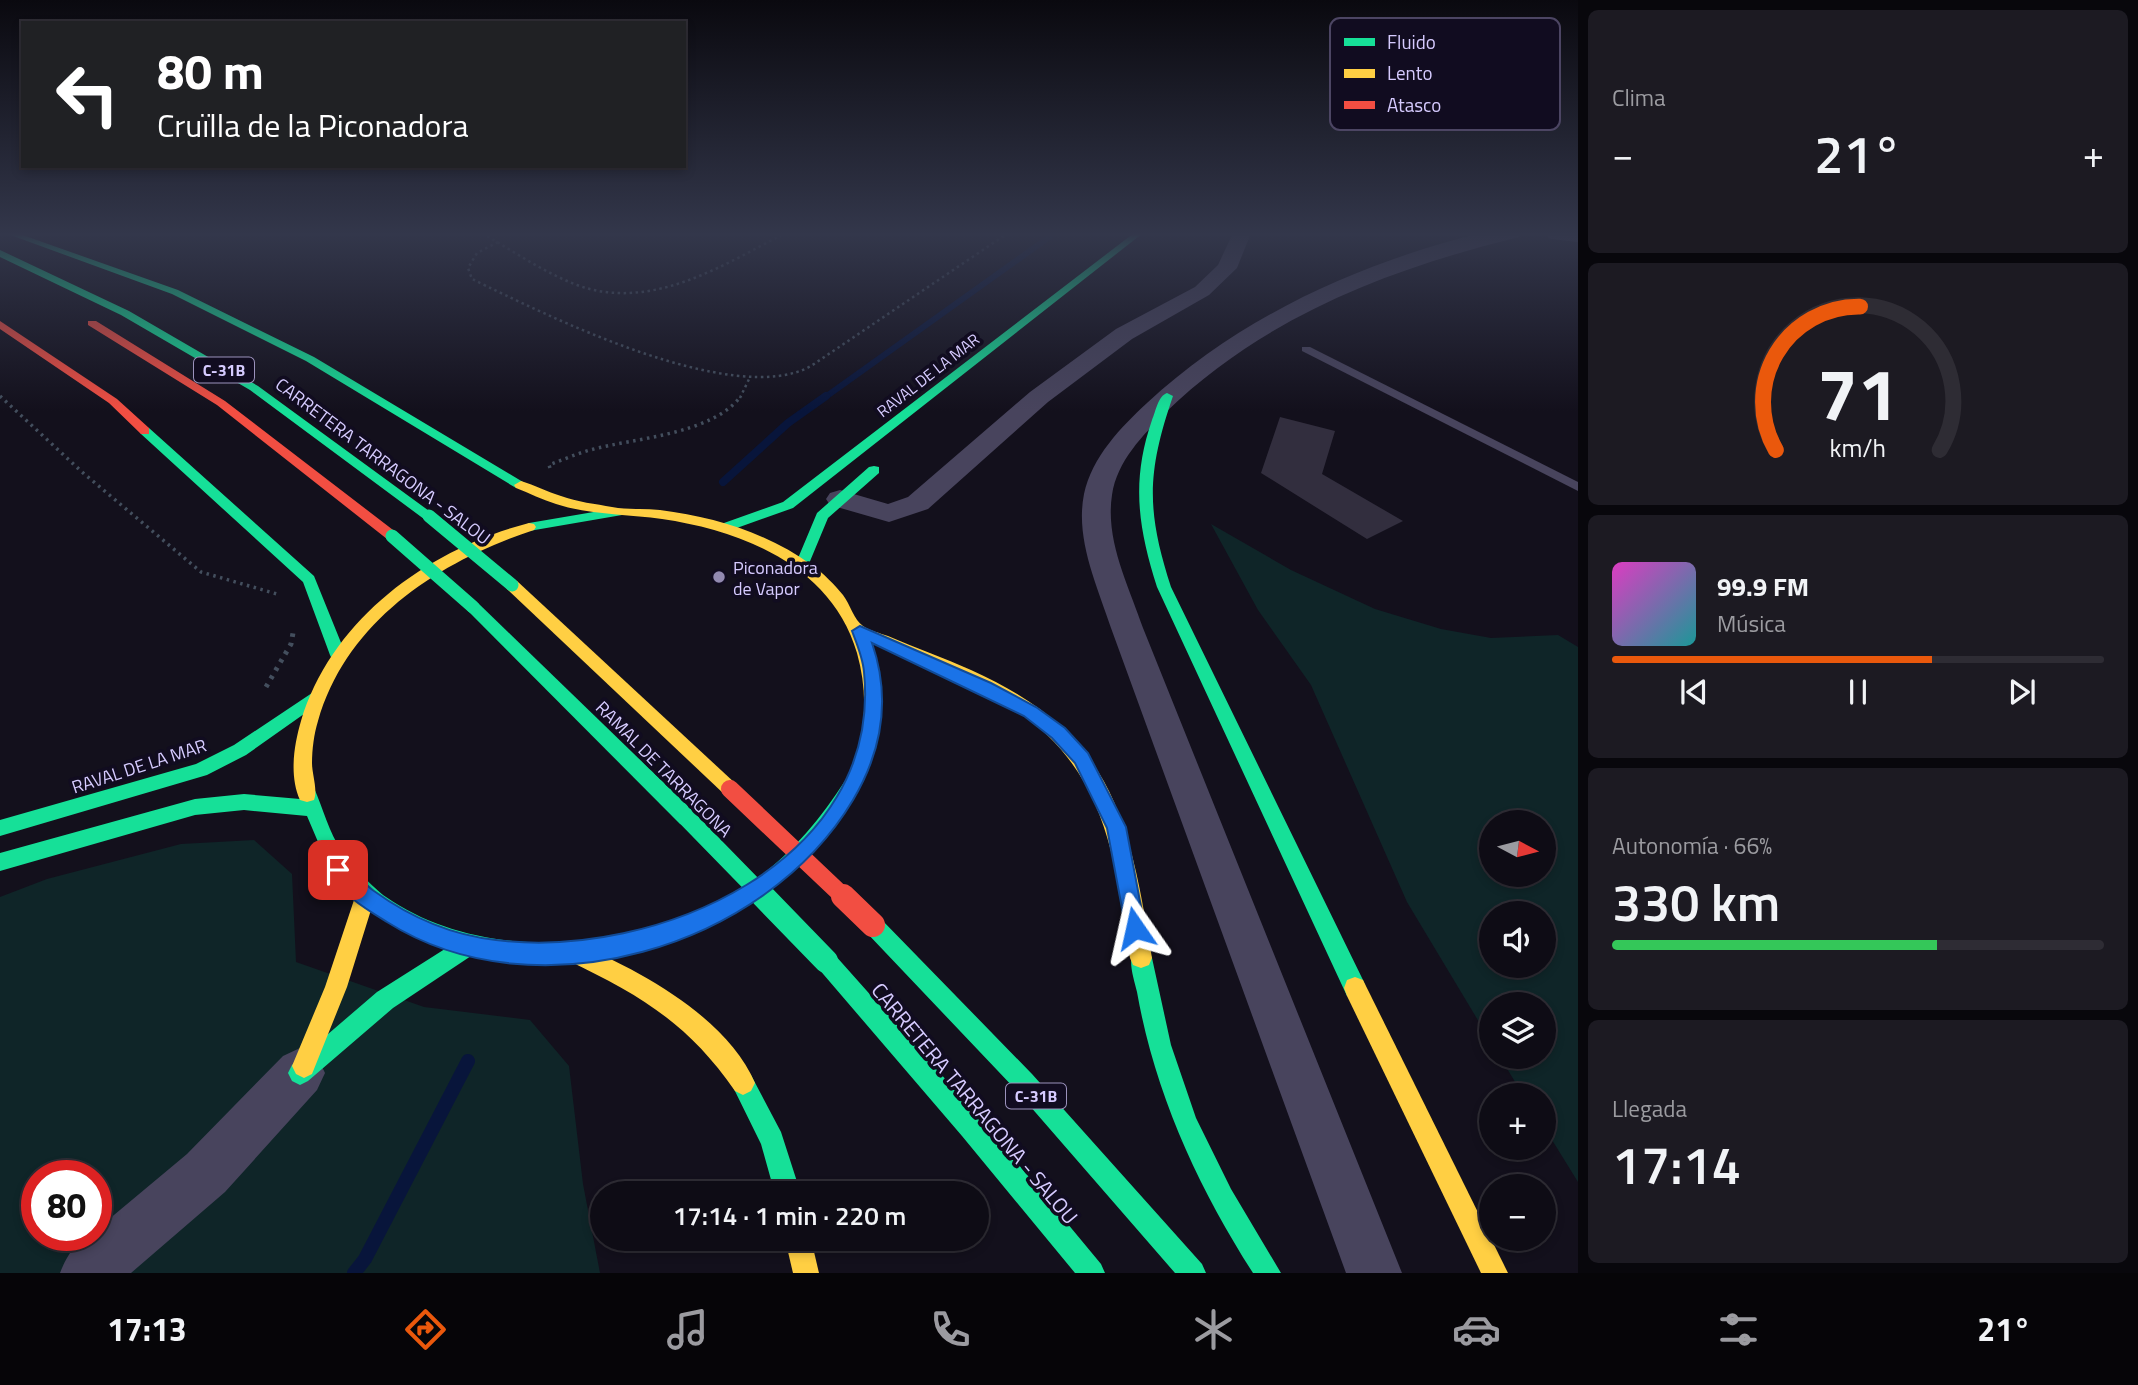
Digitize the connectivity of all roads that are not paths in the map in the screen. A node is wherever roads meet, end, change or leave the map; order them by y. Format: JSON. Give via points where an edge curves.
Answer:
{"nodes":[{"id":1,"x":82,"y":292,"type":"edge"},
{"id":2,"x":176,"y":292,"type":"edge"},
{"id":3,"x":1062,"y":292,"type":"edge"},
{"id":4,"x":1199,"y":292,"type":"edge"},
{"id":5,"x":1326,"y":292,"type":"edge"},
{"id":6,"x":81,"y":317,"type":"dead end"},
{"id":7,"x":0,"y":324,"type":"edge"},
{"id":8,"x":1306,"y":349,"type":"dead end"},
{"id":9,"x":1167,"y":396,"type":"junction"},
{"id":10,"x":891,"y":456,"type":"dead end"},
{"id":11,"x":1578,"y":487,"type":"edge"},
{"id":12,"x":840,"y":499,"type":"junction"},
{"id":13,"x":617,"y":512,"type":"junction"},
{"id":14,"x":729,"y":526,"type":"junction"},
{"id":15,"x":803,"y":564,"type":"junction"},
{"id":16,"x":860,"y":631,"type":"junction"},
{"id":17,"x":338,"y":655,"type":"junction"},
{"id":18,"x":316,"y":697,"type":"junction"},
{"id":19,"x":730,"y":789,"type":"joint"},
{"id":20,"x":306,"y":807,"type":"junction"},
{"id":21,"x":0,"y":828,"type":"edge"},
{"id":22,"x":0,"y":862,"type":"edge"},
{"id":23,"x":365,"y":897,"type":"junction"},
{"id":24,"x":468,"y":946,"type":"junction"},
{"id":25,"x":574,"y":953,"type":"junction"},
{"id":26,"x":826,"y":961,"type":"joint"},
{"id":27,"x":300,"y":1073,"type":"junction"},
{"id":28,"x":785,"y":1181,"type":"edge"},
{"id":29,"x":792,"y":1251,"type":"edge"},
{"id":30,"x":801,"y":1251,"type":"edge"},
{"id":31,"x":88,"y":1273,"type":"edge"},
{"id":32,"x":795,"y":1273,"type":"edge"},
{"id":33,"x":806,"y":1273,"type":"edge"},
{"id":34,"x":1092,"y":1273,"type":"edge"},
{"id":35,"x":1193,"y":1273,"type":"edge"},
{"id":36,"x":1268,"y":1273,"type":"edge"},
{"id":37,"x":1374,"y":1273,"type":"edge"},
{"id":38,"x":1495,"y":1273,"type":"edge"}],
"edges":[{"from":1,"to":19,"type":"main road","name":"CARRETERA TARRAGONA - SALOU","number":"C-31B","bridge":true,"via":[[254,388],[429,516],[512,585]]},
{"from":2,"to":13,"type":"main road","via":[[310,359],[526,488],[560,501]]},
{"from":3,"to":14,"type":"main road","name":"RAVAL DE LA MAR","via":[[788,505]]},
{"from":4,"to":12,"type":"street","via":[[1124,334],[1060,381],[918,503],[889,513]]},
{"from":5,"to":9,"type":"street","via":[[1236,343]]},
{"from":6,"to":26,"type":"main road","name":"RAMAL DE TARRAGONA","number":"C-31B","bridge":true,"via":[[221,403],[392,536],[473,607]]},
{"from":7,"to":17,"type":"main road","via":[[113,401],[309,580]]},
{"from":8,"to":11,"type":"lane"},
{"from":9,"to":37,"type":"street","via":[[1131,433],[1105,472],[1096,510],[1098,531],[1167,736]]},
{"from":9,"to":38,"type":"main road","via":[[1150,439],[1142,496],[1143,525],[1164,587]]},
{"from":10,"to":12,"type":"main road"},
{"from":12,"to":15,"type":"main road","via":[[822,516]]},
{"from":13,"to":14,"type":"main road","via":[[674,515]]},
{"from":13,"to":17,"type":"main road","via":[[527,527],[463,552],[402,588]]},
{"from":14,"to":15,"type":"main road","via":[[768,542]]},
{"from":15,"to":16,"type":"main road","via":[[830,587]]},
{"from":16,"to":25,"type":"main road","via":[[873,669],[872,732],[845,800],[812,844],[765,884],[709,917],[643,941]]},
{"from":16,"to":36,"type":"main road","via":[[1030,711],[1081,758],[1116,827],[1159,1050],[1187,1129],[1223,1203]]},
{"from":17,"to":18,"type":"main road"},
{"from":18,"to":20,"type":"main road","via":[[302,751]]},
{"from":18,"to":21,"type":"main road","name":"RAVAL DE LA MAR","via":[[240,750],[201,770]]},
{"from":19,"to":35,"type":"main road","name":"RAMAL DE TARRAGONA","number":"C-31B","bridge":true,"via":[[873,925],[1024,1082]]},
{"from":20,"to":22,"type":"main road","via":[[244,802],[195,807]]},
{"from":20,"to":23,"type":"main road","via":[[331,860]]},
{"from":23,"to":24,"type":"main road","via":[[412,926]]},
{"from":23,"to":27,"type":"main road","via":[[336,987]]},
{"from":24,"to":25,"type":"main road","via":[[520,953]]},
{"from":24,"to":27,"type":"main road","via":[[385,1000]]},
{"from":25,"to":28,"type":"main road","via":[[677,1007],[732,1062],[758,1104]]},
{"from":26,"to":34,"type":"main road","name":"CARRETERA TARRAGONA - SALOU","number":"C-31B"},
{"from":27,"to":31,"type":"street","via":[[206,1173]]},
{"from":29,"to":32,"type":"main road"},
{"from":30,"to":33,"type":"main road"}]}
